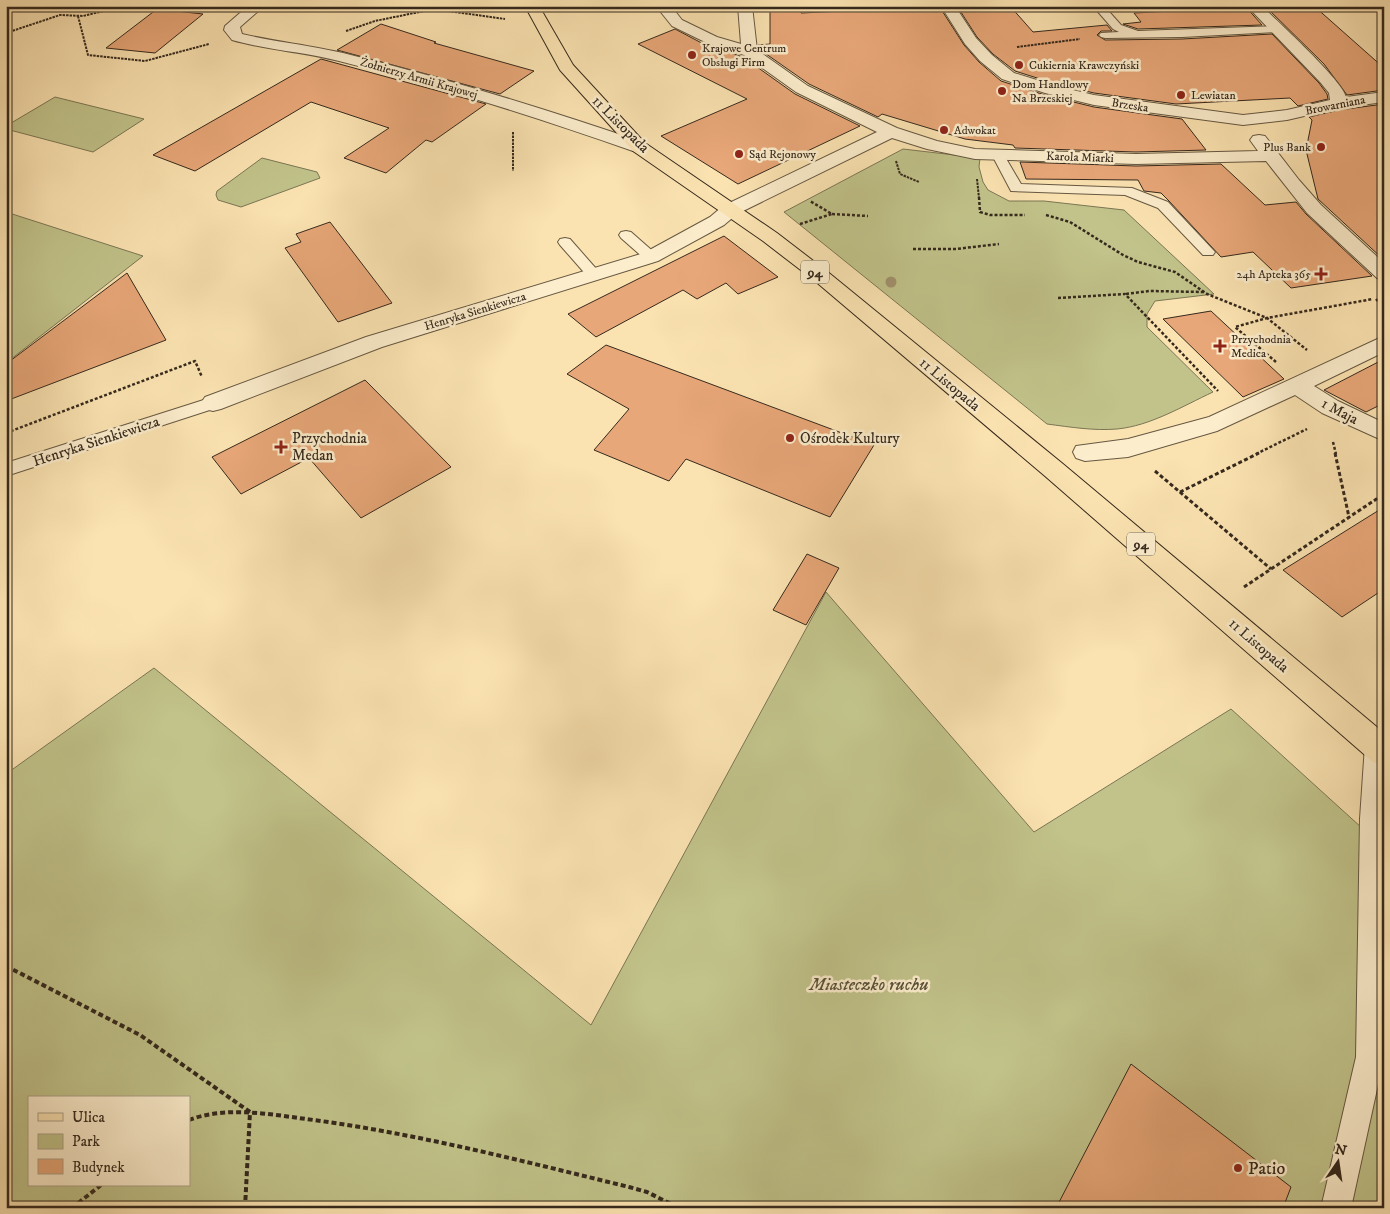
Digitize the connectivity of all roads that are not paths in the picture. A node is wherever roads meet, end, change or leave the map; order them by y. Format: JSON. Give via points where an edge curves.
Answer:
{"nodes":[{"id":1,"x":257,"y":6,"type":"edge"},
{"id":2,"x":532,"y":6,"type":"edge"},
{"id":3,"x":663,"y":6,"type":"edge"},
{"id":4,"x":746,"y":6,"type":"edge"},
{"id":5,"x":948,"y":6,"type":"edge"},
{"id":6,"x":1098,"y":6,"type":"edge"},
{"id":7,"x":1254,"y":6,"type":"edge"},
{"id":8,"x":1278,"y":29,"type":"junction"},
{"id":9,"x":1105,"y":35,"type":"road end"},
{"id":10,"x":1145,"y":35,"type":"junction"},
{"id":11,"x":749,"y":52,"type":"junction"},
{"id":12,"x":1384,"y":96,"type":"edge"},
{"id":13,"x":1340,"y":103,"type":"junction"},
{"id":14,"x":1287,"y":115,"type":"joint"},
{"id":15,"x":1243,"y":120,"type":"junction"},
{"id":16,"x":891,"y":132,"type":"junction"},
{"id":17,"x":640,"y":147,"type":"junction"},
{"id":18,"x":998,"y":155,"type":"junction"},
{"id":19,"x":1274,"y":159,"type":"junction"},
{"id":20,"x":730,"y":210,"type":"junction"},
{"id":21,"x":626,"y":235,"type":"dead end"},
{"id":22,"x":565,"y":242,"type":"dead end"},
{"id":23,"x":1208,"y":252,"type":"dead end"},
{"id":24,"x":651,"y":257,"type":"junction"},
{"id":25,"x":1384,"y":274,"type":"edge"},
{"id":26,"x":594,"y":275,"type":"junction"},
{"id":27,"x":1384,"y":343,"type":"edge"},
{"id":28,"x":1297,"y":386,"type":"junction"},
{"id":29,"x":213,"y":403,"type":"joint"},
{"id":30,"x":1384,"y":433,"type":"edge"},
{"id":31,"x":1085,"y":452,"type":"dead end"},
{"id":32,"x":6,"y":470,"type":"edge"},
{"id":33,"x":1380,"y":749,"type":"edge"},
{"id":34,"x":1377,"y":1048,"type":"edge"},
{"id":35,"x":1336,"y":1208,"type":"edge"}],
"edges":[{"from":1,"to":17,"type":"street","name":"Żołnierzy Armii Krajowej","via":[[232,26],[237,37],[373,65],[534,111]]},
{"from":2,"to":17,"type":"main road","name":"11 Listopada","number":"94","via":[[566,67]]},
{"from":3,"to":11,"type":"street","name":"Karola Miarki","via":[[677,23],[712,40]]},
{"from":4,"to":11,"type":"street"},
{"from":5,"to":15,"type":"street","name":"Brzeska","via":[[970,41],[1008,76],[1094,100]]},
{"from":6,"to":10,"type":"lane","via":[[1120,29]]},
{"from":7,"to":8,"type":"street"},
{"from":8,"to":10,"type":"lane"},
{"from":8,"to":13,"type":"street","via":[[1337,92]]},
{"from":9,"to":10,"type":"lane"},
{"from":11,"to":16,"type":"street","name":"Karola Miarki","via":[[802,89]]},
{"from":12,"to":13,"type":"street","name":"Browarniana"},
{"from":13,"to":14,"type":"street","name":"Browarniana"},
{"from":14,"to":15,"type":"street","name":"Brzeska"},
{"from":15,"to":19,"type":"street"},
{"from":16,"to":18,"type":"street","name":"Karola Miarki","via":[[975,154]]},
{"from":16,"to":20,"type":"street"},
{"from":17,"to":20,"type":"main road","name":"11 Listopada","number":"94"},
{"from":18,"to":19,"type":"street","name":"Karola Miarki"},
{"from":18,"to":23,"type":"lane","via":[[1016,188],[1127,191],[1163,205]]},
{"from":19,"to":25,"type":"street","via":[[1314,209]]},
{"from":20,"to":24,"type":"street","name":"Henryka Sienkiewicza","via":[[717,221]]},
{"from":20,"to":33,"type":"main road","name":"11 Listopada","number":"94","via":[[837,289]]},
{"from":21,"to":24,"type":"lane"},
{"from":22,"to":26,"type":"lane"},
{"from":24,"to":26,"type":"street","name":"Henryka Sienkiewicza"},
{"from":26,"to":29,"type":"street","name":"Henryka Sienkiewicza","via":[[374,342]]},
{"from":27,"to":28,"type":"street"},
{"from":28,"to":30,"type":"street","name":"1 Maja"},
{"from":28,"to":31,"type":"street","via":[[1217,423],[1128,448]]},
{"from":29,"to":32,"type":"lane","name":"Henryka Sienkiewicza"},
{"from":33,"to":34,"type":"lane","via":[[1372,819]]},
{"from":34,"to":35,"type":"lane"}]}
